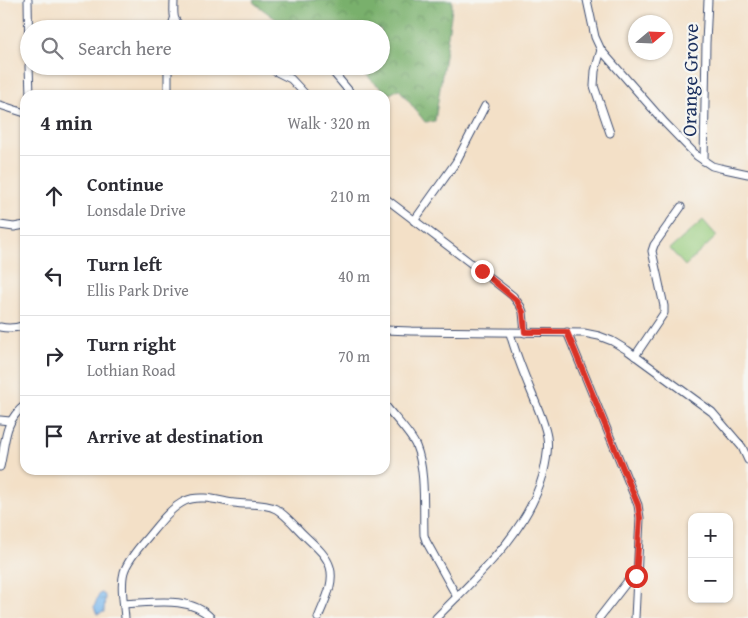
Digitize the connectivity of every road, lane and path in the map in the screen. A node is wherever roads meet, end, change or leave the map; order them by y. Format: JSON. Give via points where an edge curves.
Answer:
{"nodes":[{"id":1,"x":28,"y":0,"type":"edge"},
{"id":2,"x":174,"y":0,"type":"edge"},
{"id":3,"x":587,"y":0,"type":"edge"},
{"id":4,"x":708,"y":0,"type":"edge"},
{"id":5,"x":174,"y":19,"type":"edge"},
{"id":6,"x":28,"y":20,"type":"edge"},
{"id":7,"x":601,"y":50,"type":"junction"},
{"id":8,"x":29,"y":75,"type":"edge"},
{"id":9,"x":168,"y":75,"type":"edge"},
{"id":10,"x":283,"y":75,"type":"edge"},
{"id":11,"x":336,"y":75,"type":"edge"},
{"id":12,"x":30,"y":90,"type":"edge"},
{"id":13,"x":168,"y":90,"type":"edge"},
{"id":14,"x":301,"y":90,"type":"edge"},
{"id":15,"x":348,"y":90,"type":"edge"},
{"id":16,"x":0,"y":105,"type":"edge"},
{"id":17,"x":485,"y":106,"type":"dead end"},
{"id":18,"x":20,"y":111,"type":"edge"},
{"id":19,"x":610,"y":133,"type":"dead end"},
{"id":20,"x":704,"y":161,"type":"junction"},
{"id":21,"x":748,"y":174,"type":"edge"},
{"id":22,"x":390,"y":202,"type":"edge"},
{"id":23,"x":681,"y":207,"type":"dead end"},
{"id":24,"x":414,"y":221,"type":"junction"},
{"id":25,"x":0,"y":225,"type":"edge"},
{"id":26,"x":20,"y":226,"type":"edge"},
{"id":27,"x":0,"y":327,"type":"edge"},
{"id":28,"x":20,"y":327,"type":"edge"},
{"id":29,"x":390,"y":330,"type":"edge"},
{"id":30,"x":525,"y":332,"type":"junction"},
{"id":31,"x":567,"y":332,"type":"junction"},
{"id":32,"x":510,"y":333,"type":"junction"},
{"id":33,"x":635,"y":356,"type":"junction"},
{"id":34,"x":20,"y":408,"type":"edge"},
{"id":35,"x":390,"y":412,"type":"edge"},
{"id":36,"x":0,"y":420,"type":"edge"},
{"id":37,"x":10,"y":421,"type":"junction"},
{"id":38,"x":748,"y":460,"type":"edge"},
{"id":39,"x":0,"y":467,"type":"edge"},
{"id":40,"x":636,"y":576,"type":"junction"},
{"id":41,"x":457,"y":596,"type":"junction"},
{"id":42,"x":124,"y":604,"type":"junction"},
{"id":43,"x":125,"y":618,"type":"edge"},
{"id":44,"x":211,"y":618,"type":"edge"},
{"id":45,"x":318,"y":618,"type":"edge"},
{"id":46,"x":436,"y":618,"type":"edge"},
{"id":47,"x":599,"y":618,"type":"edge"},
{"id":48,"x":635,"y":618,"type":"edge"}],
"edges":[{"from":1,"to":6,"type":"street"},
{"from":2,"to":5,"type":"street"},
{"from":3,"to":7,"type":"street"},
{"from":4,"to":20,"type":"street","name":"Orange Grove"},
{"from":7,"to":19,"type":"street","via":[[594,86]]},
{"from":7,"to":20,"type":"street","via":[[665,123]]},
{"from":8,"to":12,"type":"street"},
{"from":9,"to":13,"type":"street"},
{"from":10,"to":14,"type":"street"},
{"from":11,"to":15,"type":"street"},
{"from":16,"to":18,"type":"street"},
{"from":17,"to":24,"type":"street","via":[[456,162]]},
{"from":20,"to":21,"type":"street"},
{"from":22,"to":24,"type":"street"},
{"from":23,"to":33,"type":"street","via":[[652,251],[664,313]]},
{"from":24,"to":30,"type":"street","via":[[512,296],[523,312]]},
{"from":25,"to":26,"type":"street"},
{"from":27,"to":28,"type":"street"},
{"from":29,"to":32,"type":"street"},
{"from":30,"to":31,"type":"street"},
{"from":30,"to":32,"type":"street"},
{"from":31,"to":33,"type":"street","via":[[599,336]]},
{"from":31,"to":40,"type":"street","via":[[638,505]]},
{"from":32,"to":41,"type":"street","via":[[547,437],[544,469],[538,492],[519,526]]},
{"from":33,"to":38,"type":"street","via":[[712,412],[742,447]]},
{"from":34,"to":37,"type":"street"},
{"from":35,"to":41,"type":"street","via":[[415,444],[422,470],[424,535]]},
{"from":36,"to":37,"type":"street"},
{"from":37,"to":39,"type":"street"},
{"from":40,"to":47,"type":"street","via":[[627,582]]},
{"from":40,"to":48,"type":"street"},
{"from":41,"to":46,"type":"street"},
{"from":42,"to":43,"type":"street"},
{"from":42,"to":44,"type":"street","via":[[189,604]]},
{"from":42,"to":45,"type":"street","via":[[125,569],[143,542],[174,508],[184,501],[203,499],[275,509],[320,551],[330,566],[331,580]]}]}
